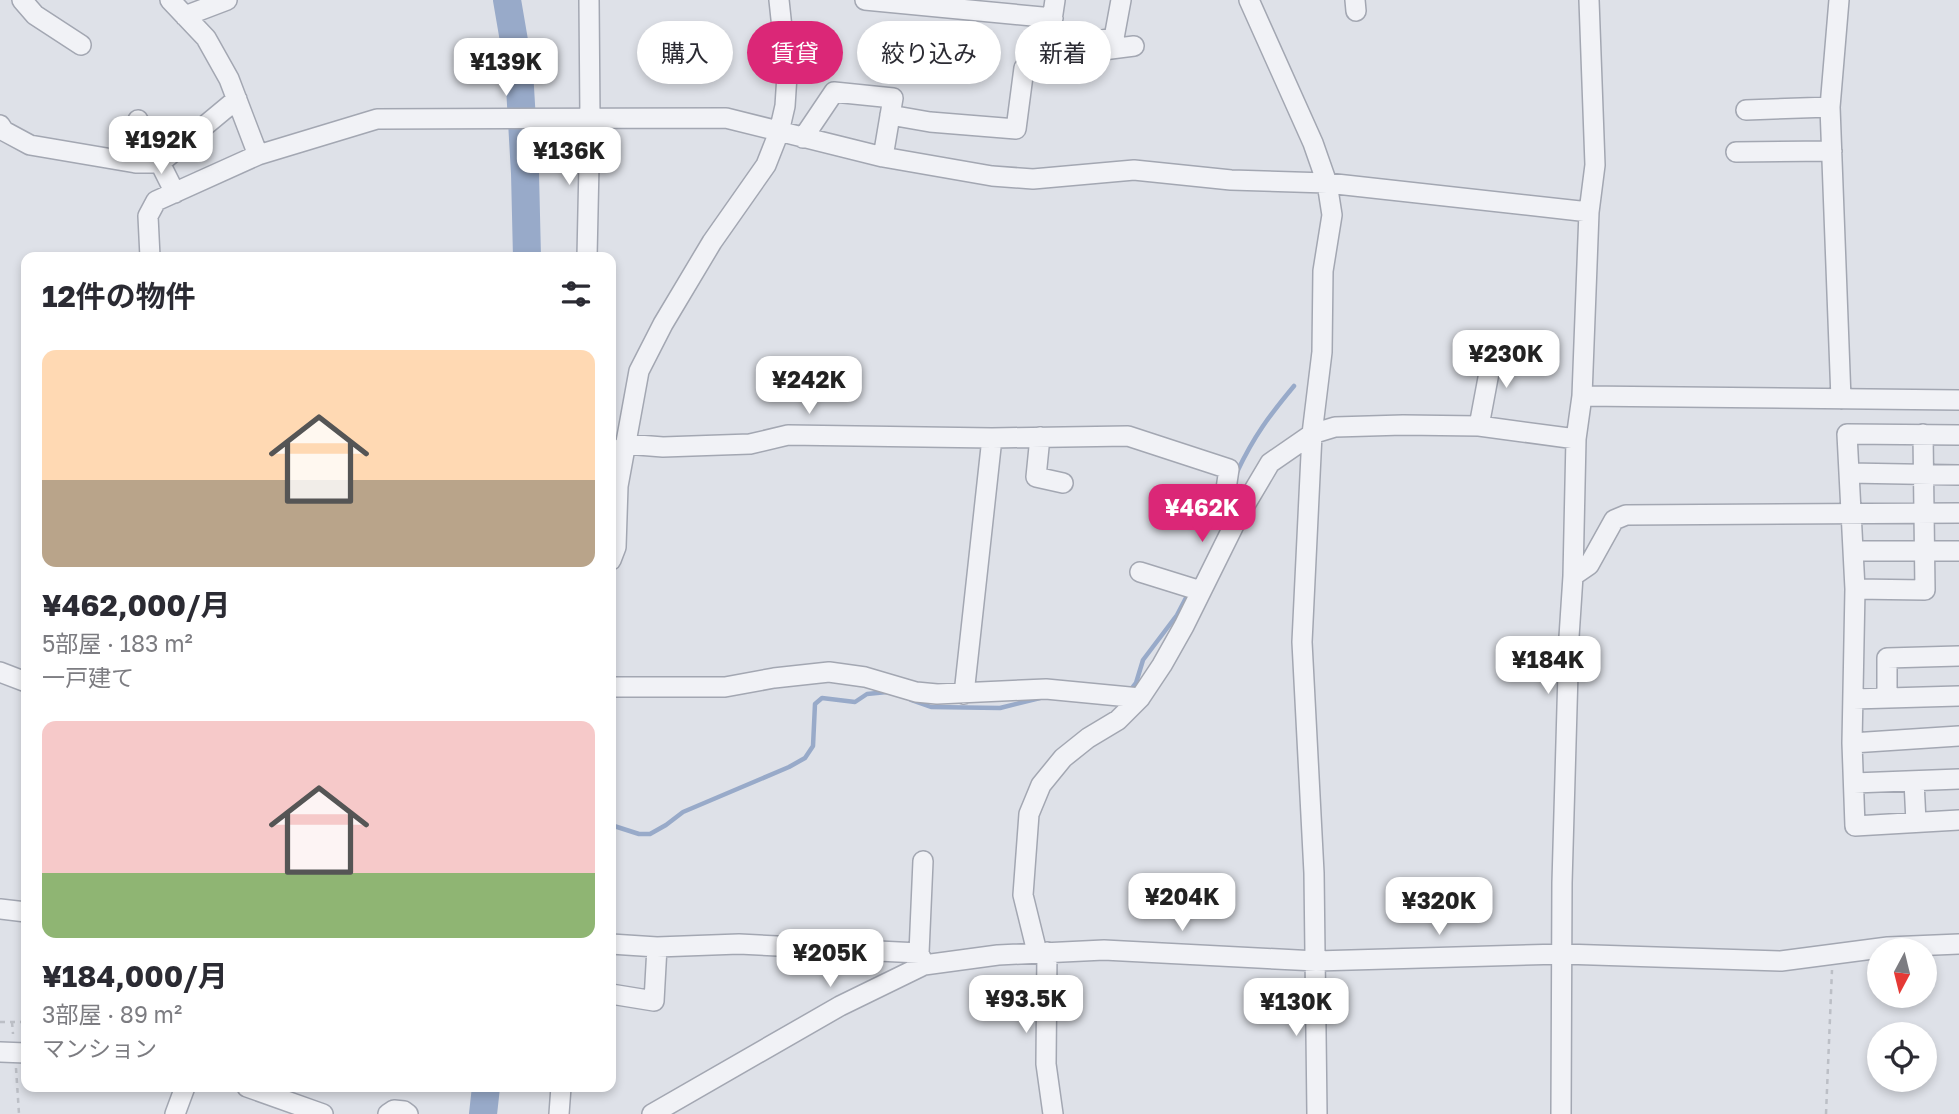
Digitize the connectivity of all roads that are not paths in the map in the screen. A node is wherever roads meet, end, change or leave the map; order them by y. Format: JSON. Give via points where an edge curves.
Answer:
{"nodes":[{"id":1,"x":22,"y":0,"type":"edge"},
{"id":2,"x":170,"y":0,"type":"edge"},
{"id":3,"x":227,"y":0,"type":"edge"},
{"id":4,"x":589,"y":0,"type":"edge"},
{"id":5,"x":779,"y":0,"type":"edge"},
{"id":6,"x":865,"y":0,"type":"edge"},
{"id":7,"x":1121,"y":0,"type":"edge"},
{"id":8,"x":1249,"y":0,"type":"edge"},
{"id":9,"x":1589,"y":0,"type":"edge"},
{"id":10,"x":1839,"y":0,"type":"edge"},
{"id":11,"x":987,"y":6,"type":"edge"},
{"id":12,"x":1054,"y":9,"type":"edge"},
{"id":13,"x":185,"y":16,"type":"junction"},
{"id":14,"x":82,"y":45,"type":"dead end"},
{"id":15,"x":1134,"y":46,"type":"dead end"},
{"id":16,"x":237,"y":99,"type":"junction"},
{"id":17,"x":1830,"y":107,"type":"junction"},
{"id":18,"x":1746,"y":110,"type":"dead end"},
{"id":19,"x":890,"y":115,"type":"junction"},
{"id":20,"x":582,"y":118,"type":"junction"},
{"id":21,"x":138,"y":120,"type":"dead end"},
{"id":22,"x":779,"y":132,"type":"junction"},
{"id":23,"x":4,"y":133,"type":"edge"},
{"id":24,"x":803,"y":138,"type":"junction"},
{"id":25,"x":1832,"y":151,"type":"junction"},
{"id":26,"x":1736,"y":152,"type":"dead end"},
{"id":27,"x":258,"y":155,"type":"junction"},
{"id":28,"x":883,"y":157,"type":"junction"},
{"id":29,"x":136,"y":163,"type":"junction"},
{"id":30,"x":160,"y":163,"type":"junction"},
{"id":31,"x":1327,"y":183,"type":"junction"},
{"id":32,"x":174,"y":192,"type":"junction"},
{"id":33,"x":1589,"y":212,"type":"junction"},
{"id":34,"x":150,"y":252,"type":"edge"},
{"id":35,"x":587,"y":252,"type":"edge"},
{"id":36,"x":1494,"y":345,"type":"dead end"},
{"id":37,"x":1582,"y":396,"type":"junction"},
{"id":38,"x":1841,"y":398,"type":"junction"},
{"id":39,"x":1959,"y":400,"type":"edge"},
{"id":40,"x":1479,"y":426,"type":"junction"},
{"id":41,"x":1312,"y":435,"type":"junction"},
{"id":42,"x":1923,"y":435,"type":"junction"},
{"id":43,"x":1959,"y":435,"type":"edge"},
{"id":44,"x":1040,"y":437,"type":"junction"},
{"id":45,"x":992,"y":438,"type":"junction"},
{"id":46,"x":1576,"y":439,"type":"junction"},
{"id":47,"x":625,"y":444,"type":"junction"},
{"id":48,"x":1849,"y":473,"type":"junction"},
{"id":49,"x":1924,"y":474,"type":"junction"},
{"id":50,"x":1959,"y":475,"type":"edge"},
{"id":51,"x":1063,"y":483,"type":"dead end"},
{"id":52,"x":1959,"y":513,"type":"edge"},
{"id":53,"x":1924,"y":514,"type":"junction"},
{"id":54,"x":1851,"y":515,"type":"junction"},
{"id":55,"x":1238,"y":517,"type":"junction"},
{"id":56,"x":616,"y":547,"type":"edge"},
{"id":57,"x":1853,"y":551,"type":"junction"},
{"id":58,"x":1924,"y":551,"type":"junction"},
{"id":59,"x":1959,"y":551,"type":"edge"},
{"id":60,"x":1140,"y":572,"type":"dead end"},
{"id":61,"x":1573,"y":576,"type":"junction"},
{"id":62,"x":1854,"y":589,"type":"junction"},
{"id":63,"x":1202,"y":591,"type":"junction"},
{"id":64,"x":1959,"y":656,"type":"edge"},
{"id":65,"x":1,"y":675,"type":"edge"},
{"id":66,"x":21,"y":680,"type":"edge"},
{"id":67,"x":616,"y":687,"type":"edge"},
{"id":68,"x":964,"y":694,"type":"junction"},
{"id":69,"x":1959,"y":696,"type":"edge"},
{"id":70,"x":1139,"y":698,"type":"junction"},
{"id":71,"x":1888,"y":698,"type":"junction"},
{"id":72,"x":1853,"y":699,"type":"junction"},
{"id":73,"x":1959,"y":736,"type":"edge"},
{"id":74,"x":1852,"y":743,"type":"junction"},
{"id":75,"x":1959,"y":779,"type":"edge"},
{"id":76,"x":1914,"y":781,"type":"junction"},
{"id":77,"x":1854,"y":783,"type":"junction"},
{"id":78,"x":1959,"y":820,"type":"edge"},
{"id":79,"x":1916,"y":822,"type":"junction"},
{"id":80,"x":923,"y":861,"type":"dead end"},
{"id":81,"x":0,"y":909,"type":"edge"},
{"id":82,"x":21,"y":911,"type":"edge"},
{"id":83,"x":616,"y":944,"type":"edge"},
{"id":84,"x":1959,"y":944,"type":"edge"},
{"id":85,"x":657,"y":947,"type":"junction"},
{"id":86,"x":1042,"y":952,"type":"junction"},
{"id":87,"x":1563,"y":954,"type":"junction"},
{"id":88,"x":921,"y":959,"type":"junction"},
{"id":89,"x":1315,"y":961,"type":"junction"},
{"id":90,"x":616,"y":995,"type":"edge"},
{"id":91,"x":0,"y":1052,"type":"edge"},
{"id":92,"x":21,"y":1053,"type":"edge"},
{"id":93,"x":183,"y":1092,"type":"edge"},
{"id":94,"x":261,"y":1092,"type":"edge"},
{"id":95,"x":561,"y":1092,"type":"edge"},
{"id":96,"x":175,"y":1114,"type":"edge"},
{"id":97,"x":323,"y":1114,"type":"edge"},
{"id":98,"x":388,"y":1114,"type":"edge"},
{"id":99,"x":408,"y":1114,"type":"edge"},
{"id":100,"x":559,"y":1114,"type":"edge"},
{"id":101,"x":652,"y":1114,"type":"edge"},
{"id":102,"x":1053,"y":1114,"type":"edge"},
{"id":103,"x":1317,"y":1114,"type":"edge"},
{"id":104,"x":1561,"y":1114,"type":"edge"}],
"edges":[{"from":1,"to":14,"type":"street","via":[[34,15]]},
{"from":2,"to":13,"type":"street"},
{"from":3,"to":13,"type":"street"},
{"from":4,"to":20,"type":"street"},
{"from":5,"to":22,"type":"street","via":[[788,75]]},
{"from":6,"to":11,"type":"street"},
{"from":7,"to":12,"type":"street","via":[[1114,38],[1056,47],[1049,40]]},
{"from":8,"to":31,"type":"street"},
{"from":9,"to":33,"type":"street","via":[[1595,165]]},
{"from":10,"to":17,"type":"street"},
{"from":11,"to":12,"type":"street"},
{"from":13,"to":16,"type":"street","via":[[206,38]]},
{"from":15,"to":19,"type":"street","via":[[1033,59],[1024,68],[1016,129]]},
{"from":16,"to":27,"type":"street"},
{"from":16,"to":30,"type":"street"},
{"from":17,"to":18,"type":"street"},
{"from":17,"to":25,"type":"street"},
{"from":19,"to":24,"type":"street","via":[[893,98],[834,92]]},
{"from":19,"to":28,"type":"street"},
{"from":20,"to":22,"type":"street","via":[[726,118]]},
{"from":20,"to":27,"type":"street","via":[[377,119]]},
{"from":20,"to":35,"type":"street"},
{"from":21,"to":29,"type":"street"},
{"from":22,"to":24,"type":"street"},
{"from":22,"to":47,"type":"street","via":[[765,165],[712,242],[639,371]]},
{"from":23,"to":29,"type":"street","via":[[30,145]]},
{"from":24,"to":28,"type":"street"},
{"from":25,"to":26,"type":"street"},
{"from":25,"to":38,"type":"street"},
{"from":27,"to":32,"type":"street"},
{"from":28,"to":31,"type":"street","via":[[1033,179],[1134,170]]},
{"from":29,"to":30,"type":"street"},
{"from":30,"to":32,"type":"street"},
{"from":31,"to":33,"type":"street"},
{"from":31,"to":41,"type":"street","via":[[1332,215],[1323,271],[1322,352]]},
{"from":32,"to":34,"type":"street","via":[[156,201],[148,216]]},
{"from":33,"to":37,"type":"street"},
{"from":36,"to":40,"type":"street"},
{"from":37,"to":38,"type":"street"},
{"from":37,"to":46,"type":"street"},
{"from":38,"to":39,"type":"street"},
{"from":40,"to":41,"type":"street","via":[[1335,427]]},
{"from":40,"to":46,"type":"street"},
{"from":41,"to":55,"type":"street","via":[[1270,463]]},
{"from":41,"to":89,"type":"street","via":[[1302,642]]},
{"from":42,"to":43,"type":"street"},
{"from":42,"to":48,"type":"street","via":[[1847,434]]},
{"from":42,"to":49,"type":"street"},
{"from":44,"to":45,"type":"street"},
{"from":44,"to":51,"type":"street","via":[[1036,477]]},
{"from":44,"to":55,"type":"street","via":[[1128,436],[1229,469],[1223,509]]},
{"from":45,"to":47,"type":"street","via":[[788,435],[750,444]]},
{"from":45,"to":68,"type":"street"},
{"from":46,"to":61,"type":"street"},
{"from":47,"to":56,"type":"street"},
{"from":48,"to":49,"type":"street"},
{"from":48,"to":54,"type":"street"},
{"from":49,"to":50,"type":"street"},
{"from":49,"to":53,"type":"street"},
{"from":52,"to":53,"type":"street"},
{"from":53,"to":54,"type":"street"},
{"from":53,"to":58,"type":"street"},
{"from":54,"to":57,"type":"street"},
{"from":54,"to":61,"type":"street","via":[[1626,515],[1614,520],[1589,565]]},
{"from":55,"to":63,"type":"street"},
{"from":57,"to":58,"type":"street"},
{"from":57,"to":62,"type":"street"},
{"from":58,"to":59,"type":"street"},
{"from":58,"to":62,"type":"street","via":[[1925,590]]},
{"from":60,"to":63,"type":"street"},
{"from":61,"to":87,"type":"street"},
{"from":62,"to":72,"type":"street"},
{"from":63,"to":70,"type":"street"},
{"from":64,"to":71,"type":"street","via":[[1887,658]]},
{"from":65,"to":66,"type":"street"},
{"from":67,"to":68,"type":"street","via":[[724,687],[829,673],[865,677],[916,692]]},
{"from":68,"to":70,"type":"street","via":[[1046,689]]},
{"from":69,"to":71,"type":"street"},
{"from":70,"to":86,"type":"street","via":[[1118,720],[1063,758],[1041,785],[1029,814],[1023,895]]},
{"from":71,"to":72,"type":"street"},
{"from":72,"to":74,"type":"street"},
{"from":73,"to":74,"type":"street"},
{"from":74,"to":77,"type":"street"},
{"from":75,"to":76,"type":"street"},
{"from":76,"to":77,"type":"street"},
{"from":76,"to":79,"type":"street"},
{"from":77,"to":79,"type":"street","via":[[1855,826]]},
{"from":78,"to":79,"type":"street"},
{"from":80,"to":88,"type":"street"},
{"from":81,"to":82,"type":"street"},
{"from":83,"to":85,"type":"street"},
{"from":84,"to":87,"type":"street","via":[[1888,947],[1781,961]]},
{"from":85,"to":88,"type":"street","via":[[738,944]]},
{"from":85,"to":90,"type":"street","via":[[654,1001]]},
{"from":86,"to":88,"type":"street"},
{"from":86,"to":89,"type":"street","via":[[1104,950]]},
{"from":86,"to":102,"type":"street","via":[[1046,1064]]},
{"from":87,"to":89,"type":"street"},
{"from":87,"to":104,"type":"street"},
{"from":88,"to":101,"type":"street"},
{"from":89,"to":103,"type":"street"},
{"from":91,"to":92,"type":"street"},
{"from":93,"to":96,"type":"street"},
{"from":94,"to":97,"type":"street"},
{"from":95,"to":100,"type":"street"},
{"from":98,"to":99,"type":"street","via":[[394,1110]]}]}
